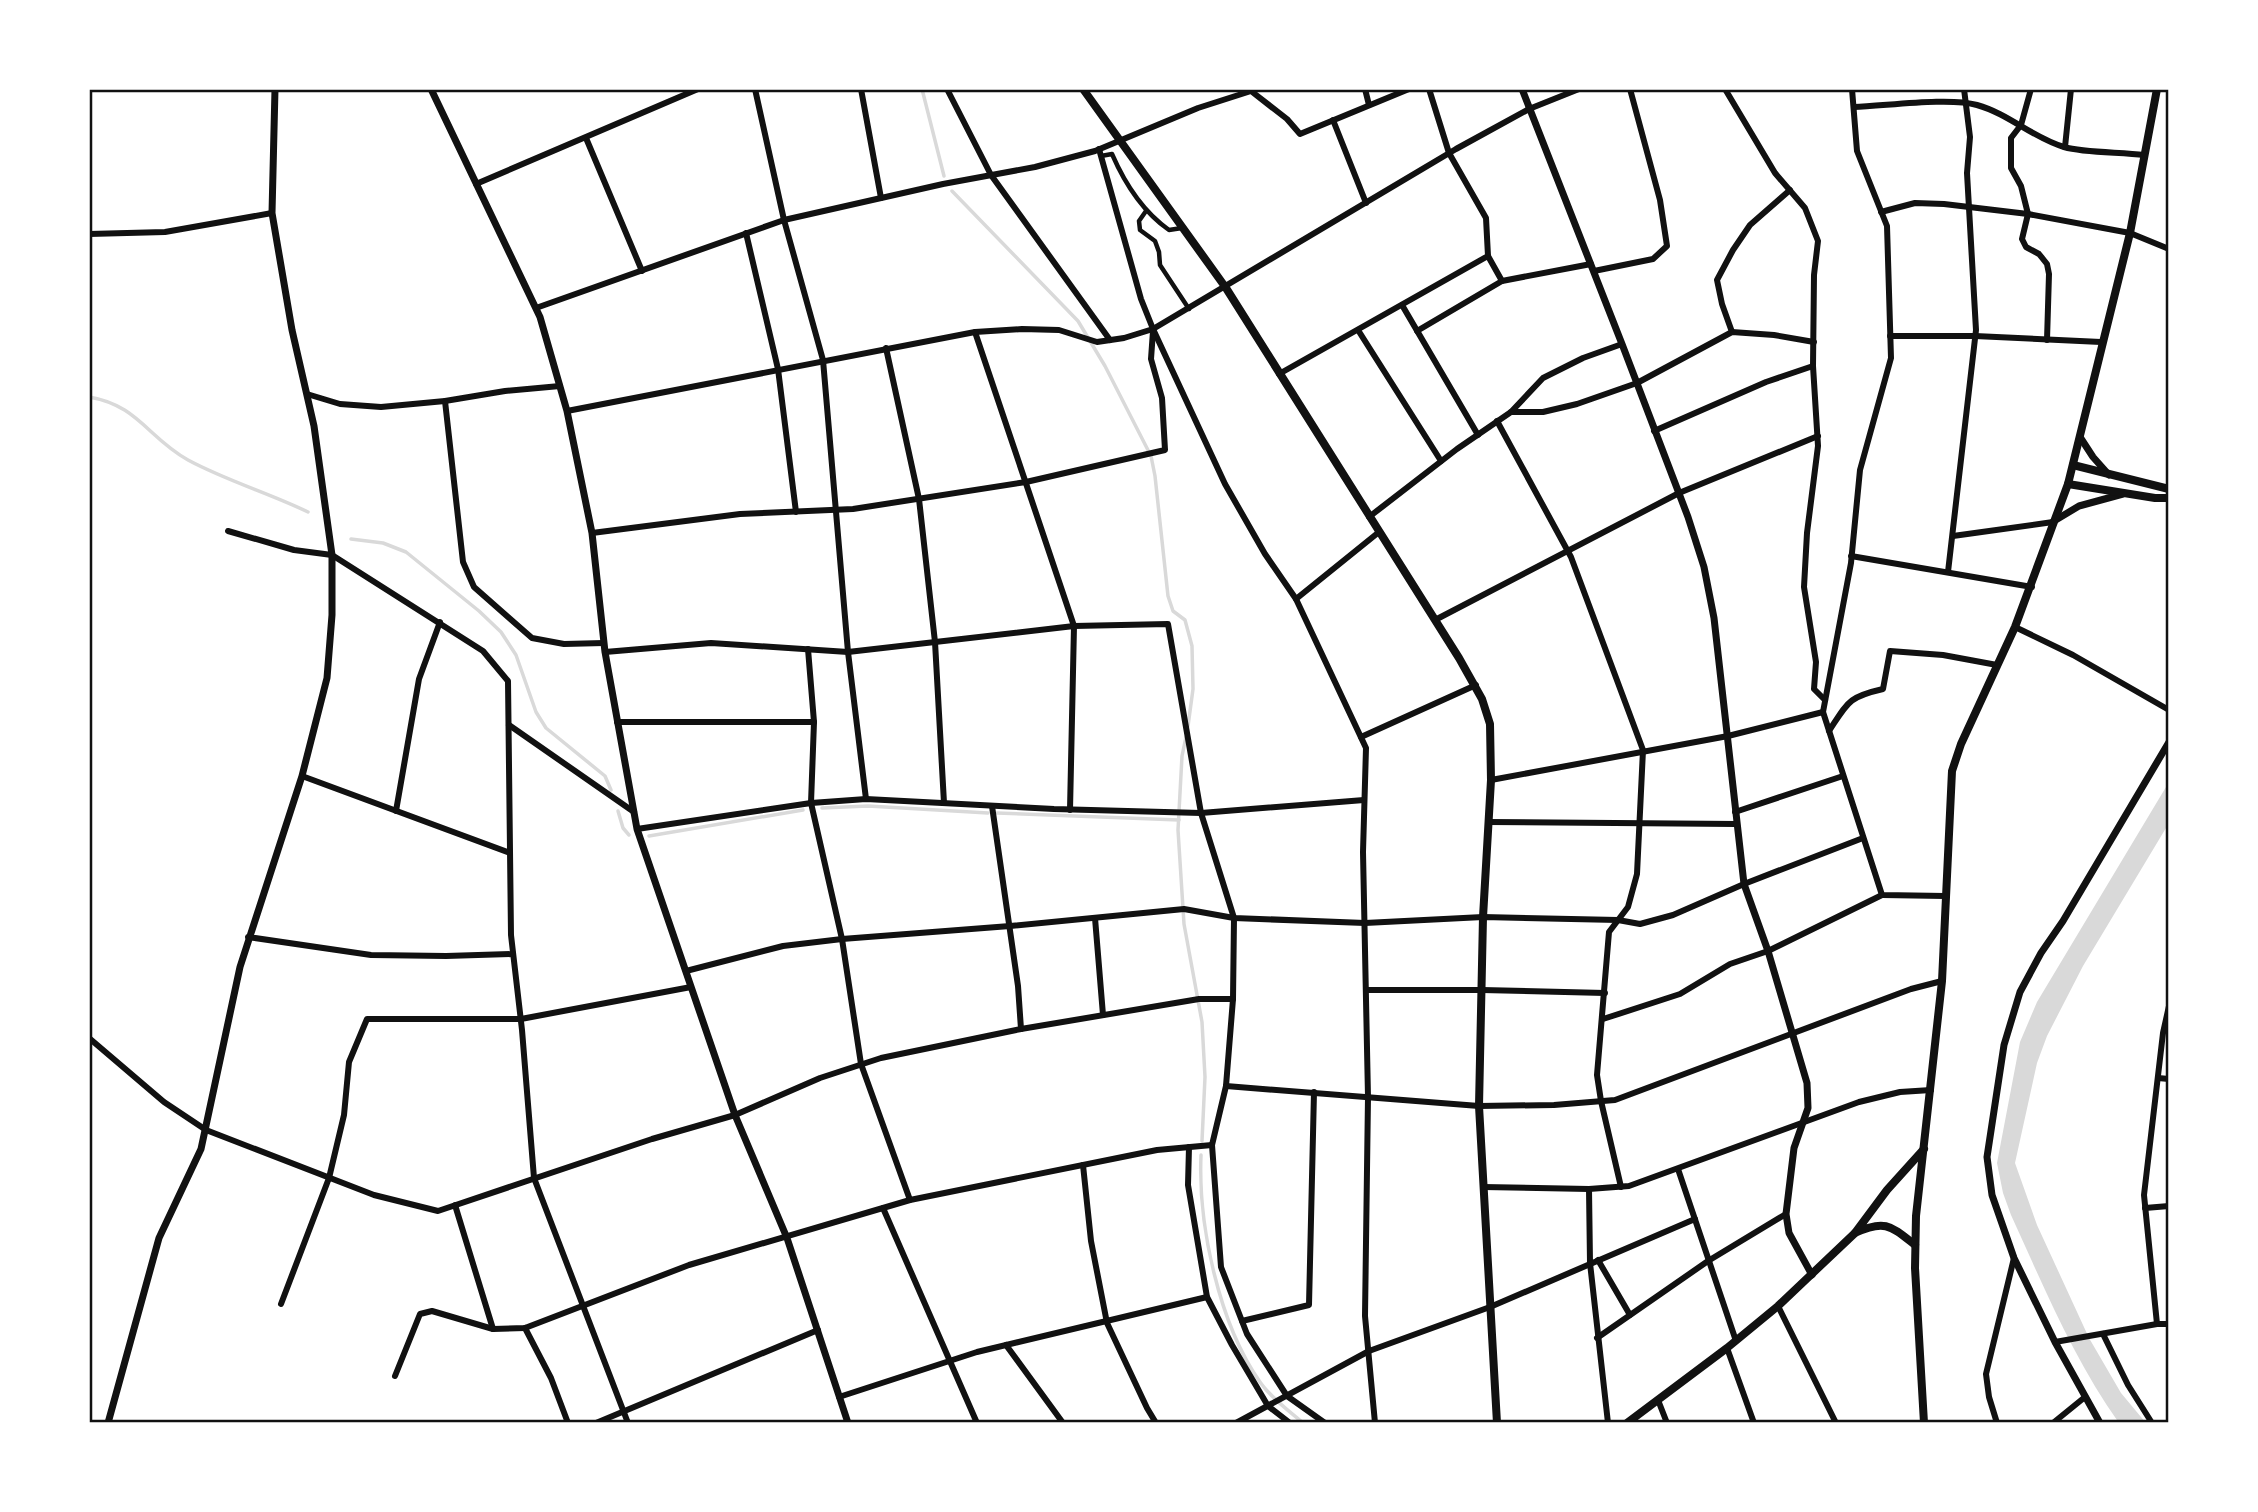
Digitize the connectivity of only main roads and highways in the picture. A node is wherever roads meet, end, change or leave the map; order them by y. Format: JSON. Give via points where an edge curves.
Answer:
{"nodes":[{"id":1,"x":1083,"y":89,"type":"edge"},
{"id":2,"x":2157,"y":89,"type":"edge"},
{"id":3,"x":2073,"y":465,"type":"junction"},
{"id":4,"x":2068,"y":484,"type":"junction"},
{"id":5,"x":2169,"y":489,"type":"edge"},
{"id":6,"x":2169,"y":498,"type":"edge"},
{"id":7,"x":1924,"y":1149,"type":"junction"},
{"id":8,"x":1855,"y":1233,"type":"junction"},
{"id":9,"x":1914,"y":1245,"type":"junction"},
{"id":10,"x":1497,"y":1423,"type":"edge"},
{"id":11,"x":1627,"y":1423,"type":"edge"},
{"id":12,"x":1924,"y":1423,"type":"edge"}],
"edges":[{"from":1,"to":10,"type":"main road","via":[[1226,288],[1476,685],[1488,712],[1491,780],[1479,1106]]},
{"from":2,"to":3,"type":"main road","via":[[2130,233]]},
{"from":3,"to":4,"type":"main road"},
{"from":3,"to":5,"type":"main road"},
{"from":4,"to":6,"type":"main road"},
{"from":4,"to":7,"type":"main road","via":[[2032,587],[1952,771],[1942,981]]},
{"from":7,"to":8,"type":"main road"},
{"from":7,"to":9,"type":"main road"},
{"from":8,"to":9,"type":"main road","via":[[1878,1224],[1891,1226]]},
{"from":8,"to":11,"type":"main road","via":[[1778,1306]]},
{"from":9,"to":12,"type":"main road"}]}
